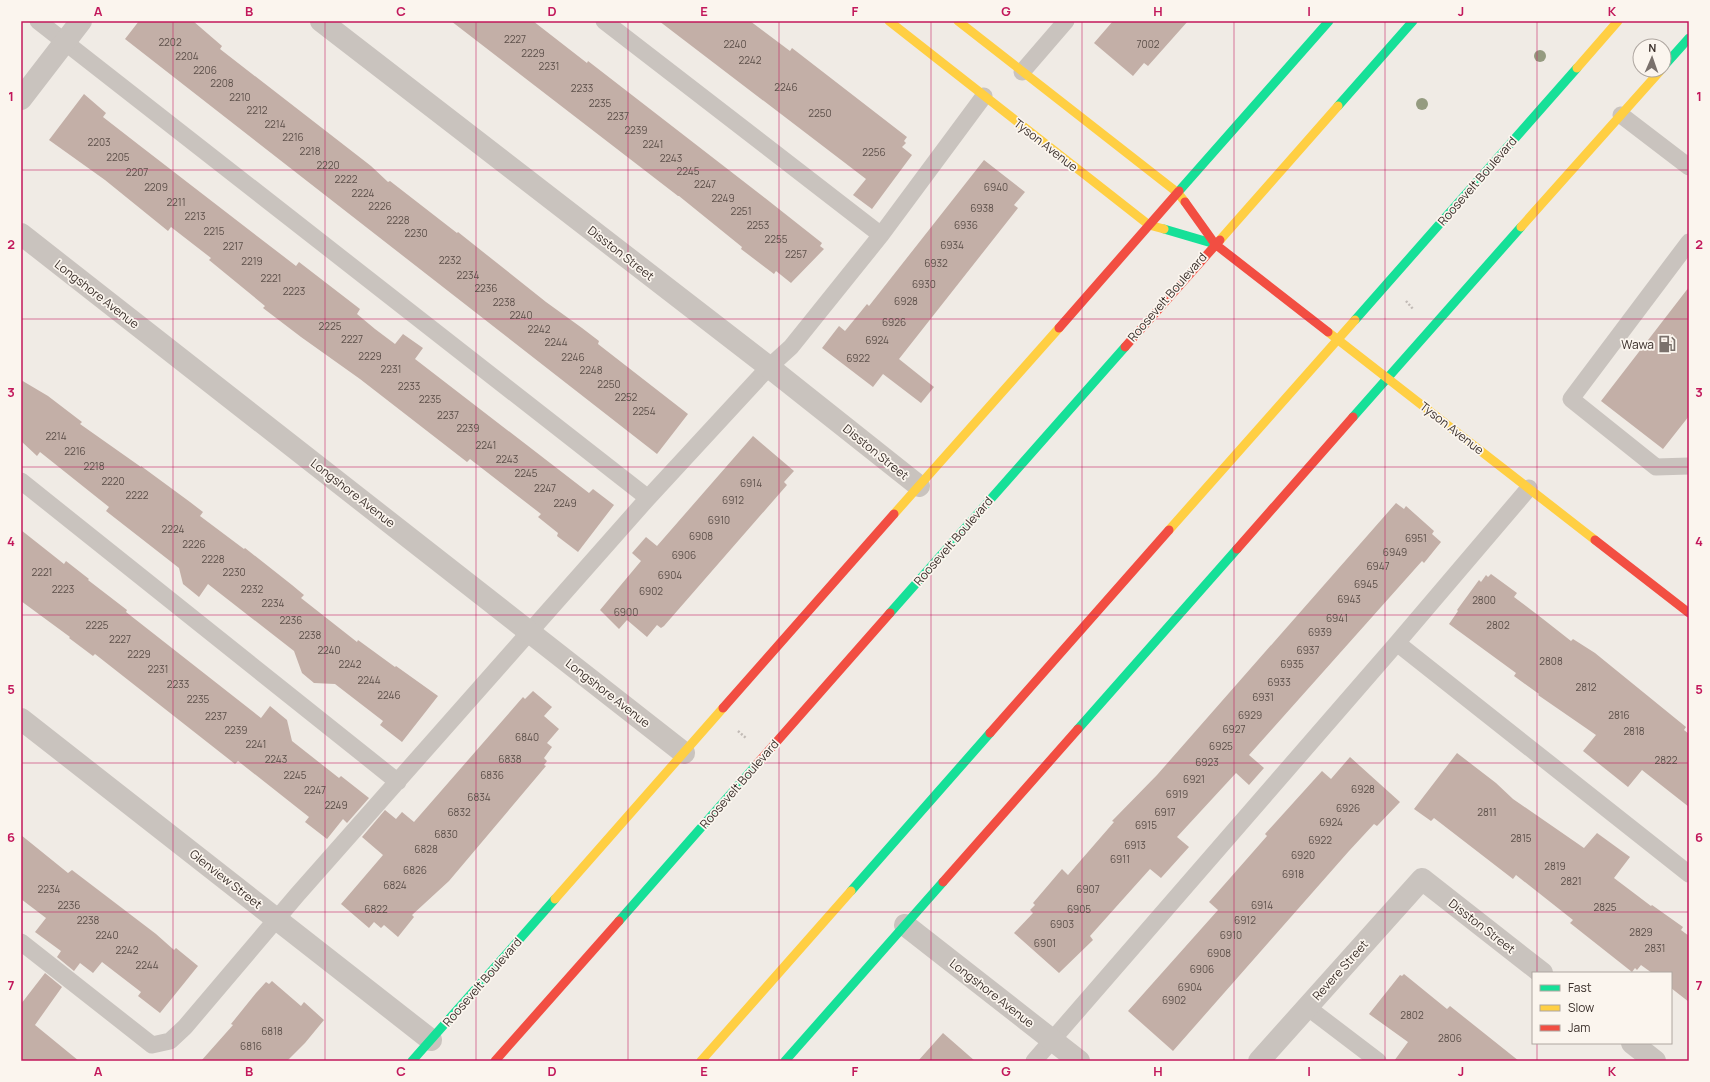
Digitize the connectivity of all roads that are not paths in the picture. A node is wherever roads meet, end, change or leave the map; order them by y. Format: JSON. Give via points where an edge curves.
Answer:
{"nodes":[{"id":1,"x":38,"y":21,"type":"edge"},
{"id":2,"x":81,"y":21,"type":"edge"},
{"id":3,"x":321,"y":21,"type":"edge"},
{"id":4,"x":604,"y":21,"type":"edge"},
{"id":5,"x":889,"y":21,"type":"edge"},
{"id":6,"x":958,"y":21,"type":"edge"},
{"id":7,"x":1066,"y":21,"type":"edge"},
{"id":8,"x":1329,"y":21,"type":"edge"},
{"id":9,"x":1413,"y":21,"type":"edge"},
{"id":10,"x":1618,"y":21,"type":"edge"},
{"id":11,"x":1689,"y":38,"type":"edge"},
{"id":12,"x":65,"y":42,"type":"junction"},
{"id":13,"x":1672,"y":57,"type":"edge"},
{"id":14,"x":1022,"y":72,"type":"junction"},
{"id":15,"x":1654,"y":78,"type":"edge"},
{"id":16,"x":984,"y":96,"type":"junction"},
{"id":17,"x":21,"y":99,"type":"edge"},
{"id":18,"x":1621,"y":115,"type":"junction"},
{"id":19,"x":1689,"y":167,"type":"edge"},
{"id":20,"x":1178,"y":193,"type":"junction"},
{"id":21,"x":1149,"y":225,"type":"junction"},
{"id":22,"x":21,"y":234,"type":"edge"},
{"id":23,"x":881,"y":236,"type":"junction"},
{"id":24,"x":1689,"y":242,"type":"edge"},
{"id":25,"x":1215,"y":244,"type":"junction"},
{"id":26,"x":1337,"y":339,"type":"junction"},
{"id":27,"x":769,"y":367,"type":"junction"},
{"id":28,"x":1387,"y":378,"type":"junction"},
{"id":29,"x":1689,"y":466,"type":"edge"},
{"id":30,"x":21,"y":480,"type":"edge"},
{"id":31,"x":919,"y":486,"type":"junction"},
{"id":32,"x":1529,"y":488,"type":"junction"},
{"id":33,"x":648,"y":498,"type":"junction"},
{"id":34,"x":1689,"y":613,"type":"edge"},
{"id":35,"x":530,"y":631,"type":"junction"},
{"id":36,"x":1397,"y":643,"type":"junction"},
{"id":37,"x":21,"y":719,"type":"edge"},
{"id":38,"x":684,"y":753,"type":"junction"},
{"id":39,"x":398,"y":782,"type":"junction"},
{"id":40,"x":1689,"y":874,"type":"edge"},
{"id":41,"x":1422,"y":879,"type":"joint"},
{"id":42,"x":277,"y":918,"type":"junction"},
{"id":43,"x":905,"y":925,"type":"junction"},
{"id":44,"x":21,"y":942,"type":"edge"},
{"id":45,"x":1541,"y":972,"type":"edge"},
{"id":46,"x":1307,"y":1007,"type":"junction"},
{"id":47,"x":431,"y":1040,"type":"junction"},
{"id":48,"x":1052,"y":1040,"type":"junction"},
{"id":49,"x":1633,"y":1044,"type":"edge"},
{"id":50,"x":412,"y":1061,"type":"edge"},
{"id":51,"x":495,"y":1061,"type":"edge"},
{"id":52,"x":701,"y":1061,"type":"edge"},
{"id":53,"x":785,"y":1061,"type":"edge"},
{"id":54,"x":1034,"y":1061,"type":"edge"},
{"id":55,"x":1079,"y":1061,"type":"edge"},
{"id":56,"x":1259,"y":1061,"type":"edge"},
{"id":57,"x":1378,"y":1061,"type":"edge"},
{"id":58,"x":1655,"y":1061,"type":"edge"}],
"edges":[{"from":1,"to":12,"type":"lane"},
{"from":2,"to":12,"type":"street"},
{"from":3,"to":27,"type":"street","name":"Disston Street"},
{"from":4,"to":23,"type":"lane"},
{"from":5,"to":16,"type":"main road","name":"Tyson Avenue"},
{"from":6,"to":14,"type":"main road","name":"Tyson Avenue"},
{"from":7,"to":14,"type":"lane"},
{"from":8,"to":20,"type":"main road","name":"Roosevelt Boulevard"},
{"from":9,"to":25,"type":"main road","name":"Roosevelt Boulevard"},
{"from":10,"to":26,"type":"main road","name":"Roosevelt Boulevard"},
{"from":11,"to":13,"type":"main road"},
{"from":12,"to":17,"type":"street"},
{"from":12,"to":33,"type":"lane"},
{"from":14,"to":20,"type":"main road","name":"Tyson Avenue"},
{"from":15,"to":18,"type":"main road"},
{"from":16,"to":21,"type":"main road","name":"Tyson Avenue"},
{"from":16,"to":23,"type":"lane"},
{"from":18,"to":19,"type":"lane"},
{"from":18,"to":28,"type":"main road"},
{"from":20,"to":21,"type":"main road","name":"Roosevelt Boulevard"},
{"from":20,"to":25,"type":"main road","name":"Tyson Avenue"},
{"from":21,"to":25,"type":"main road","name":"Tyson Avenue"},
{"from":21,"to":31,"type":"main road","name":"Roosevelt Boulevard"},
{"from":22,"to":35,"type":"street","name":"Longshore Avenue"},
{"from":23,"to":27,"type":"lane","via":[[791,347]]},
{"from":24,"to":29,"type":"lane","via":[[1571,399],[1656,467]]},
{"from":25,"to":26,"type":"main road","name":"Tyson Avenue"},
{"from":25,"to":51,"type":"main road","name":"Roosevelt Boulevard"},
{"from":26,"to":28,"type":"main road","name":"Tyson Avenue"},
{"from":26,"to":52,"type":"main road","name":"Roosevelt Boulevard"},
{"from":27,"to":31,"type":"street","name":"Disston Street"},
{"from":27,"to":33,"type":"lane"},
{"from":28,"to":32,"type":"main road","name":"Tyson Avenue"},
{"from":28,"to":43,"type":"main road"},
{"from":30,"to":39,"type":"lane"},
{"from":31,"to":38,"type":"main road","name":"Roosevelt Boulevard"},
{"from":32,"to":34,"type":"main road","name":"Tyson Avenue"},
{"from":32,"to":36,"type":"lane"},
{"from":33,"to":35,"type":"lane"},
{"from":35,"to":38,"type":"street","name":"Longshore Avenue"},
{"from":35,"to":39,"type":"lane"},
{"from":36,"to":40,"type":"lane"},
{"from":36,"to":48,"type":"lane"},
{"from":37,"to":42,"type":"street","name":"Glenview Street"},
{"from":38,"to":47,"type":"main road","name":"Roosevelt Boulevard"},
{"from":39,"to":42,"type":"lane"},
{"from":41,"to":45,"type":"street","name":"Disston Street"},
{"from":41,"to":46,"type":"street","name":"Revere Street"},
{"from":42,"to":44,"type":"lane","via":[[185,1027],[170,1041],[152,1045]]},
{"from":42,"to":47,"type":"street","name":"Glenview Street"},
{"from":43,"to":48,"type":"street","name":"Longshore Avenue"},
{"from":43,"to":53,"type":"main road"},
{"from":46,"to":56,"type":"street","name":"Revere Street"},
{"from":46,"to":57,"type":"lane"},
{"from":47,"to":50,"type":"main road","name":"Roosevelt Boulevard"},
{"from":48,"to":54,"type":"lane"},
{"from":48,"to":55,"type":"street","name":"Longshore Avenue"},
{"from":49,"to":58,"type":"street"}]}
